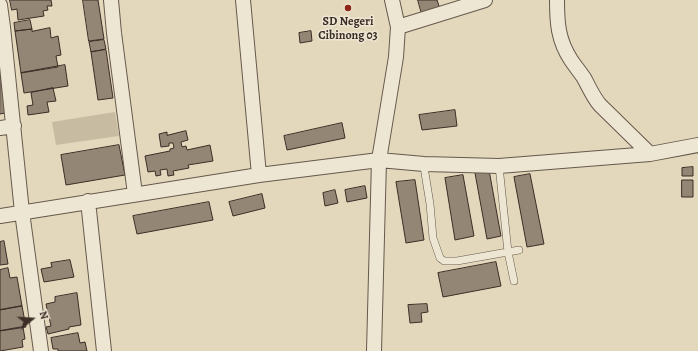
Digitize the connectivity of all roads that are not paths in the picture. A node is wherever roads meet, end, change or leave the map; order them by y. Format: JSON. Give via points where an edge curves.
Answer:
{"nodes":[{"id":1,"x":111,"y":0,"type":"edge"},
{"id":2,"x":243,"y":0,"type":"edge"},
{"id":3,"x":392,"y":0,"type":"edge"},
{"id":4,"x":557,"y":0,"type":"edge"},
{"id":5,"x":477,"y":1,"type":"edge"},
{"id":6,"x":0,"y":5,"type":"edge"},
{"id":7,"x":398,"y":27,"type":"junction"},
{"id":8,"x":2,"y":28,"type":"edge"},
{"id":9,"x":7,"y":127,"type":"edge"},
{"id":10,"x":698,"y":146,"type":"edge"},
{"id":11,"x":650,"y":154,"type":"junction"},
{"id":12,"x":380,"y":160,"type":"junction"},
{"id":13,"x":424,"y":164,"type":"junction"},
{"id":14,"x":499,"y":166,"type":"junction"},
{"id":15,"x":259,"y":175,"type":"junction"},
{"id":16,"x":135,"y":194,"type":"junction"},
{"id":17,"x":88,"y":201,"type":"junction"},
{"id":18,"x":22,"y":212,"type":"junction"},
{"id":19,"x":0,"y":216,"type":"edge"},
{"id":20,"x":519,"y":250,"type":"dead end"},
{"id":21,"x":508,"y":252,"type":"junction"},
{"id":22,"x":514,"y":281,"type":"dead end"},
{"id":23,"x":41,"y":351,"type":"edge"},
{"id":24,"x":104,"y":351,"type":"edge"},
{"id":25,"x":374,"y":351,"type":"edge"}],
"edges":[{"from":1,"to":16,"type":"street"},
{"from":2,"to":15,"type":"street"},
{"from":3,"to":7,"type":"street"},
{"from":4,"to":11,"type":"street","via":[[558,31],[567,54],[600,105]]},
{"from":5,"to":7,"type":"street"},
{"from":6,"to":8,"type":"street"},
{"from":7,"to":12,"type":"street","via":[[396,57]]},
{"from":8,"to":9,"type":"street"},
{"from":9,"to":18,"type":"street"},
{"from":10,"to":11,"type":"street"},
{"from":11,"to":14,"type":"street"},
{"from":12,"to":13,"type":"street"},
{"from":12,"to":15,"type":"street"},
{"from":12,"to":25,"type":"street"},
{"from":13,"to":14,"type":"street"},
{"from":13,"to":21,"type":"lane","via":[[433,238],[440,258],[444,261],[457,261]]},
{"from":14,"to":21,"type":"lane"},
{"from":15,"to":16,"type":"street"},
{"from":16,"to":17,"type":"street"},
{"from":17,"to":18,"type":"street"},
{"from":17,"to":24,"type":"street"},
{"from":18,"to":19,"type":"street"},
{"from":18,"to":23,"type":"street"},
{"from":20,"to":21,"type":"lane"},
{"from":21,"to":22,"type":"lane"}]}
